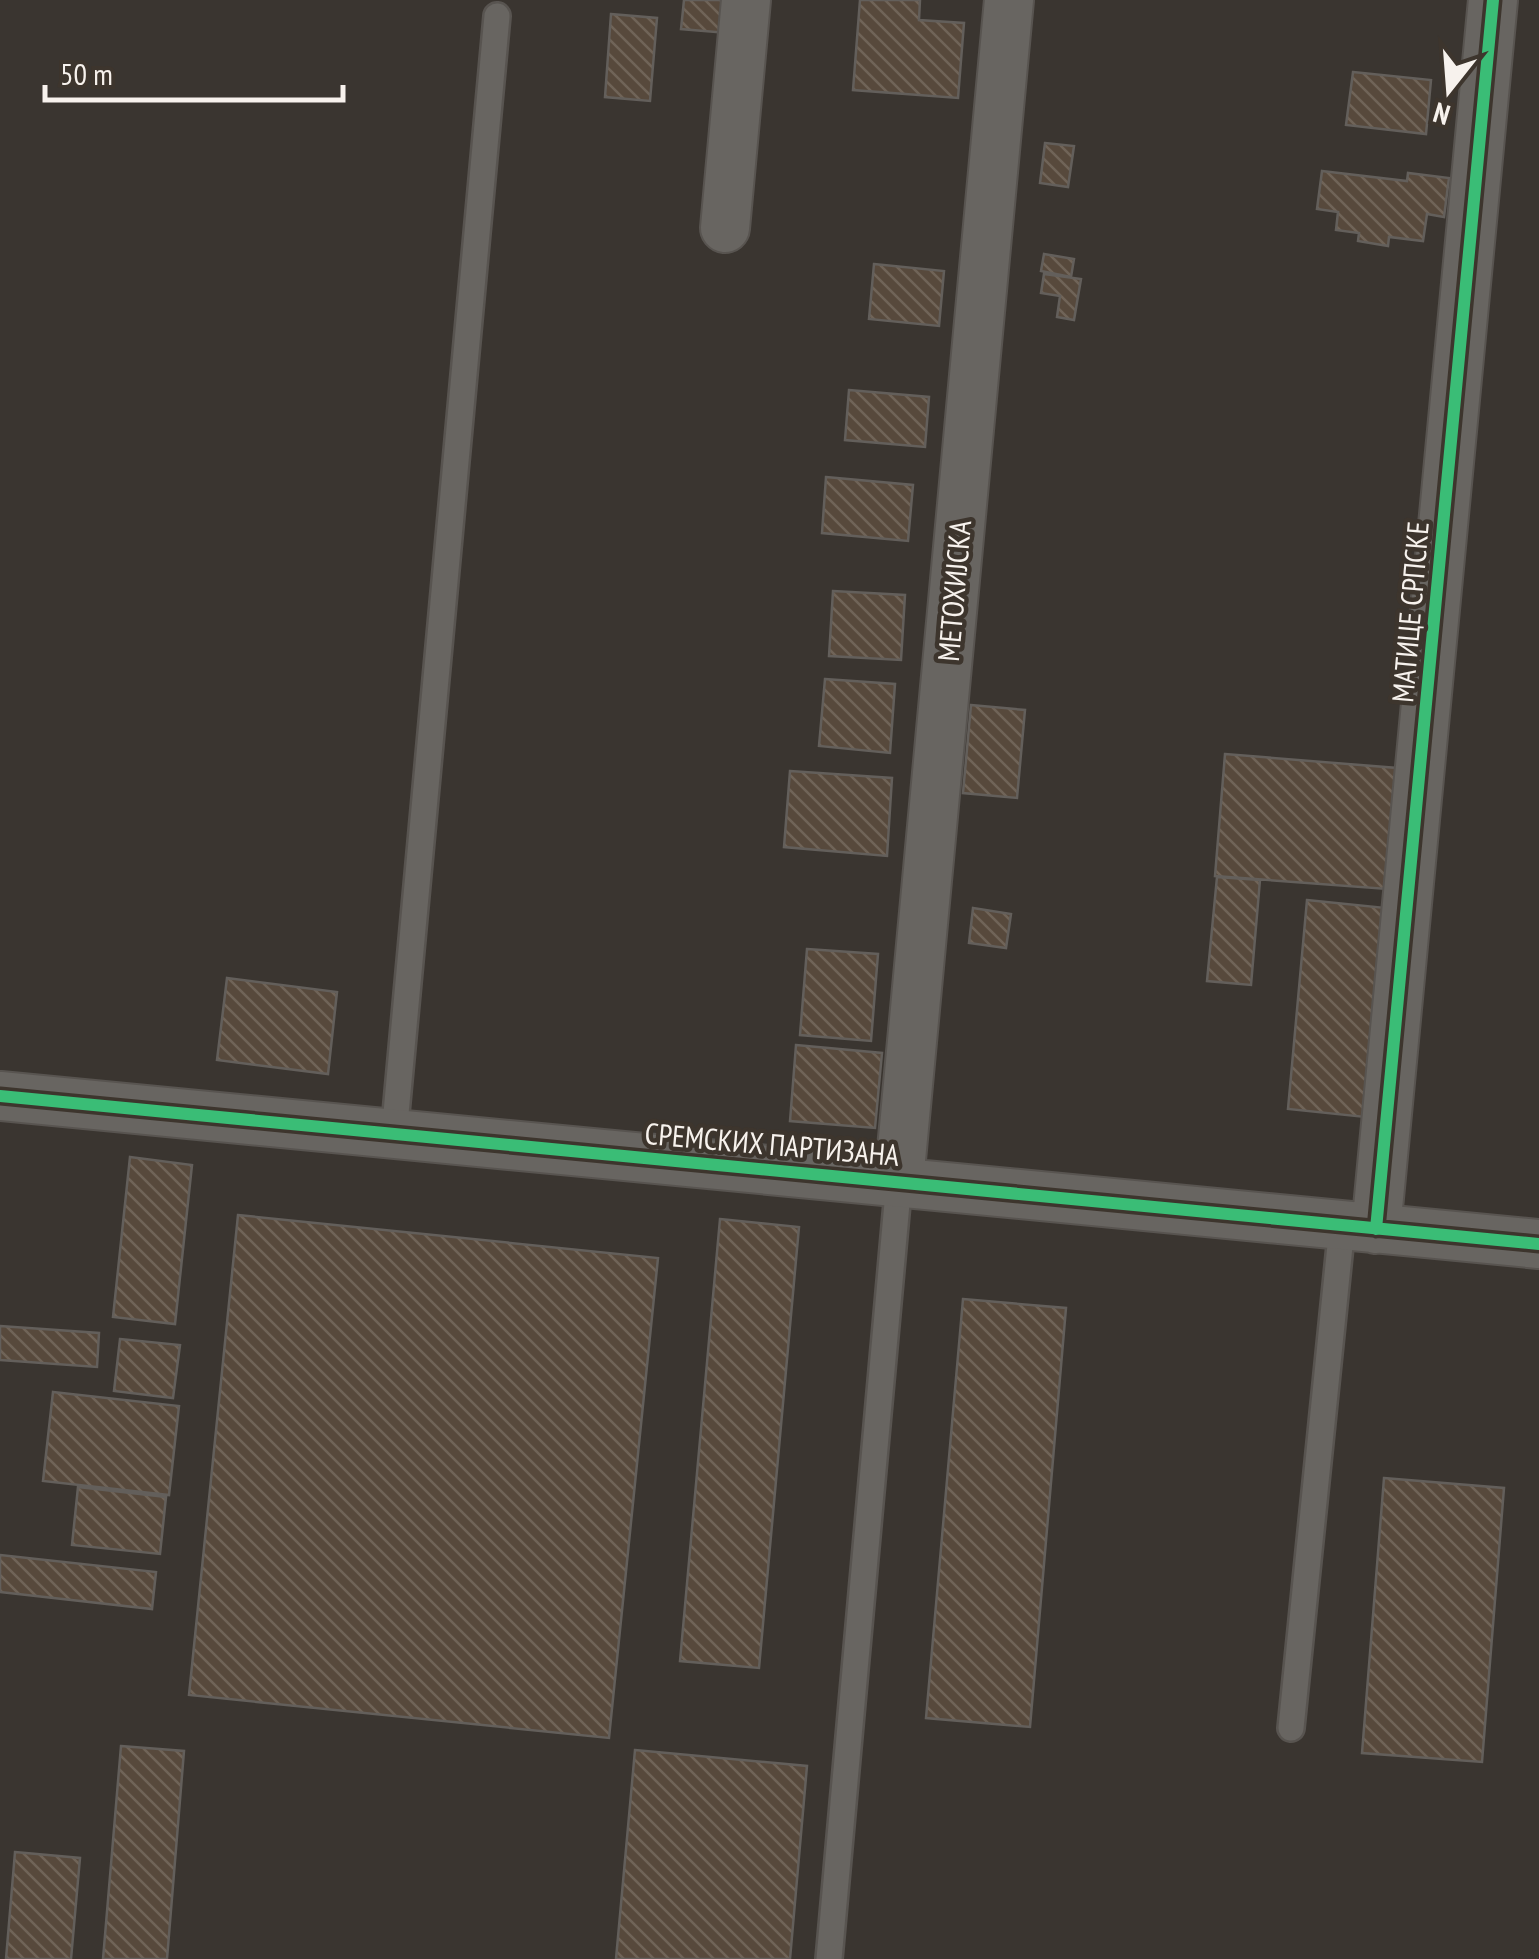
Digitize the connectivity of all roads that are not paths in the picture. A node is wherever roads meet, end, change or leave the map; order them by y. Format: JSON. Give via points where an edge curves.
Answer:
{"nodes":[{"id":1,"x":746,"y":0,"type":"edge"},
{"id":2,"x":1009,"y":0,"type":"edge"},
{"id":3,"x":1493,"y":0,"type":"edge"},
{"id":4,"x":497,"y":16,"type":"dead end"},
{"id":5,"x":725,"y":228,"type":"dead end"},
{"id":6,"x":0,"y":1096,"type":"edge"},
{"id":7,"x":394,"y":1135,"type":"junction"},
{"id":8,"x":899,"y":1182,"type":"junction"},
{"id":9,"x":1359,"y":1228,"type":"junction"},
{"id":10,"x":1539,"y":1244,"type":"edge"},
{"id":11,"x":1291,"y":1728,"type":"dead end"},
{"id":12,"x":829,"y":1959,"type":"edge"}],
"edges":[{"from":1,"to":5,"type":"street"},
{"from":2,"to":8,"type":"street","name":"МЕТОХИЈСКА"},
{"from":3,"to":9,"type":"street","name":"МАТИЦЕ СРПСКЕ"},
{"from":4,"to":7,"type":"lane"},
{"from":6,"to":7,"type":"street","name":"СРЕМСКИХ ПАРТИЗАНА"},
{"from":7,"to":8,"type":"street","name":"СРЕМСКИХ ПАРТИЗАНА"},
{"from":8,"to":9,"type":"street","name":"СРЕМСКИХ ПАРТИЗАНА"},
{"from":8,"to":12,"type":"lane"},
{"from":9,"to":10,"type":"street","name":"СРЕМСКИХ ПАРТИЗАНА"},
{"from":9,"to":11,"type":"lane"}]}
